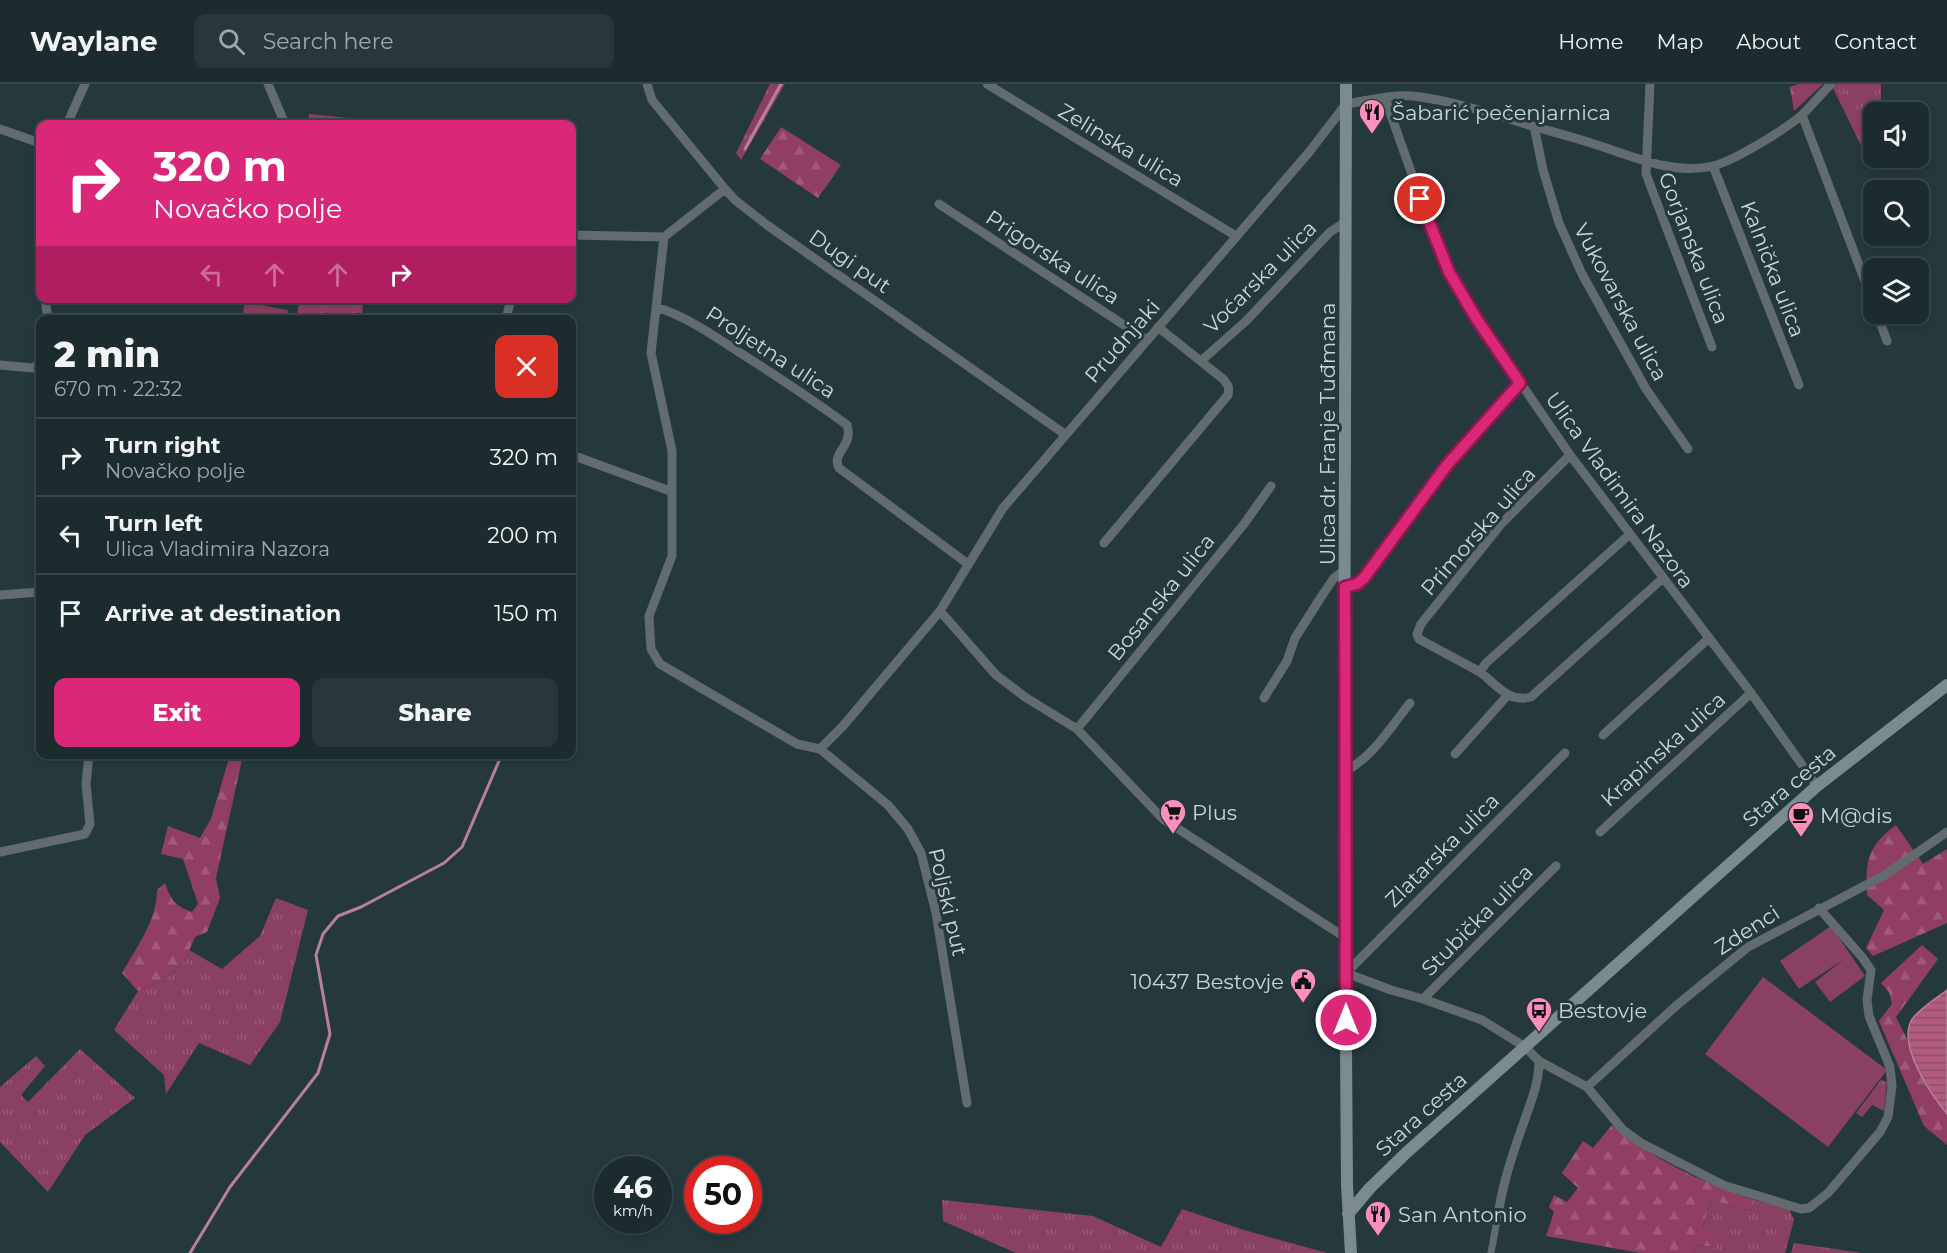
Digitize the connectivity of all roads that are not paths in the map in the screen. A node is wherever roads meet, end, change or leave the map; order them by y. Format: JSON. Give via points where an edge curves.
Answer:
{"nodes":[{"id":1,"x":85,"y":84,"type":"edge"},
{"id":2,"x":268,"y":84,"type":"edge"},
{"id":3,"x":647,"y":84,"type":"edge"},
{"id":4,"x":987,"y":84,"type":"edge"},
{"id":5,"x":1346,"y":84,"type":"edge"},
{"id":6,"x":1650,"y":84,"type":"edge"},
{"id":7,"x":1831,"y":84,"type":"edge"},
{"id":8,"x":1385,"y":98,"type":"junction"},
{"id":9,"x":1346,"y":104,"type":"junction"},
{"id":10,"x":1802,"y":115,"type":"junction"},
{"id":11,"x":69,"y":120,"type":"edge"},
{"id":12,"x":283,"y":120,"type":"edge"},
{"id":13,"x":1534,"y":126,"type":"junction"},
{"id":14,"x":0,"y":129,"type":"edge"},
{"id":15,"x":36,"y":142,"type":"edge"},
{"id":16,"x":1645,"y":162,"type":"junction"},
{"id":17,"x":1713,"y":166,"type":"junction"},
{"id":18,"x":725,"y":189,"type":"junction"},
{"id":19,"x":939,"y":204,"type":"dead end"},
{"id":20,"x":1347,"y":221,"type":"junction"},
{"id":21,"x":576,"y":235,"type":"edge"},
{"id":22,"x":1236,"y":236,"type":"junction"},
{"id":23,"x":664,"y":237,"type":"junction"},
{"id":24,"x":1863,"y":276,"type":"edge"},
{"id":25,"x":656,"y":307,"type":"junction"},
{"id":26,"x":1881,"y":324,"type":"edge"},
{"id":27,"x":1158,"y":327,"type":"junction"},
{"id":28,"x":1147,"y":340,"type":"junction"},
{"id":29,"x":1887,"y":342,"type":"dead end"},
{"id":30,"x":1712,"y":347,"type":"dead end"},
{"id":31,"x":1201,"y":361,"type":"junction"},
{"id":32,"x":0,"y":364,"type":"edge"},
{"id":33,"x":36,"y":366,"type":"edge"},
{"id":34,"x":1520,"y":383,"type":"junction"},
{"id":35,"x":1799,"y":385,"type":"dead end"},
{"id":36,"x":1066,"y":435,"type":"junction"},
{"id":37,"x":1688,"y":449,"type":"dead end"},
{"id":38,"x":1570,"y":455,"type":"junction"},
{"id":39,"x":576,"y":457,"type":"edge"},
{"id":40,"x":1271,"y":486,"type":"dead end"},
{"id":41,"x":670,"y":492,"type":"junction"},
{"id":42,"x":1630,"y":534,"type":"junction"},
{"id":43,"x":1104,"y":543,"type":"dead end"},
{"id":44,"x":968,"y":564,"type":"junction"},
{"id":45,"x":1346,"y":570,"type":"junction"},
{"id":46,"x":1663,"y":578,"type":"junction"},
{"id":47,"x":1345,"y":587,"type":"junction"},
{"id":48,"x":36,"y":592,"type":"edge"},
{"id":49,"x":0,"y":595,"type":"edge"},
{"id":50,"x":940,"y":611,"type":"junction"},
{"id":51,"x":1708,"y":639,"type":"junction"},
{"id":52,"x":1480,"y":672,"type":"junction"},
{"id":53,"x":1947,"y":685,"type":"edge"},
{"id":54,"x":1751,"y":693,"type":"junction"},
{"id":55,"x":1507,"y":696,"type":"junction"},
{"id":56,"x":1264,"y":698,"type":"dead end"},
{"id":57,"x":1410,"y":703,"type":"dead end"},
{"id":58,"x":1077,"y":729,"type":"junction"},
{"id":59,"x":1603,"y":735,"type":"dead end"},
{"id":60,"x":820,"y":749,"type":"junction"},
{"id":61,"x":1565,"y":753,"type":"dead end"},
{"id":62,"x":1455,"y":754,"type":"dead end"},
{"id":63,"x":88,"y":759,"type":"edge"},
{"id":64,"x":1344,"y":772,"type":"junction"},
{"id":65,"x":1817,"y":786,"type":"junction"},
{"id":66,"x":1600,"y":832,"type":"dead end"},
{"id":67,"x":1947,"y":832,"type":"edge"},
{"id":68,"x":0,"y":852,"type":"edge"},
{"id":69,"x":1556,"y":866,"type":"dead end"},
{"id":70,"x":1819,"y":908,"type":"junction"},
{"id":71,"x":1346,"y":938,"type":"junction"},
{"id":72,"x":1346,"y":973,"type":"junction"},
{"id":73,"x":1423,"y":999,"type":"junction"},
{"id":74,"x":1525,"y":1047,"type":"junction"},
{"id":75,"x":1539,"y":1061,"type":"junction"},
{"id":76,"x":1587,"y":1087,"type":"junction"},
{"id":77,"x":967,"y":1103,"type":"dead end"},
{"id":78,"x":1499,"y":1209,"type":"joint"},
{"id":79,"x":1348,"y":1214,"type":"junction"},
{"id":80,"x":1351,"y":1253,"type":"edge"},
{"id":81,"x":1491,"y":1253,"type":"edge"}],
"edges":[{"from":1,"to":11,"type":"street"},
{"from":2,"to":12,"type":"street"},
{"from":3,"to":18,"type":"street","name":"Dugi put","via":[[652,100]]},
{"from":4,"to":22,"type":"street","name":"Zelinska ulica"},
{"from":5,"to":9,"type":"main road","name":"Ulica dr. Franje Tuđmana"},
{"from":6,"to":16,"type":"street","name":"Gorjanska ulica"},
{"from":7,"to":10,"type":"street"},
{"from":8,"to":9,"type":"street"},
{"from":8,"to":13,"type":"street","via":[[1412,96],[1480,109]]},
{"from":8,"to":34,"type":"street","name":"Ulica Vladimira Nazora","via":[[1449,272]]},
{"from":9,"to":20,"type":"main road","name":"Ulica dr. Franje Tuđmana"},
{"from":9,"to":22,"type":"street","name":"Prudnjaki"},
{"from":10,"to":17,"type":"street","via":[[1749,149]]},
{"from":10,"to":24,"type":"street"},
{"from":13,"to":16,"type":"street"},
{"from":13,"to":37,"type":"street","name":"Vukovarska ulica","via":[[1559,223],[1582,274],[1646,389]]},
{"from":14,"to":15,"type":"street"},
{"from":16,"to":17,"type":"street","via":[[1692,168]]},
{"from":16,"to":30,"type":"street","name":"Gorjanska ulica","via":[[1646,174]]},
{"from":17,"to":35,"type":"street","name":"Kalnička ulica"},
{"from":18,"to":23,"type":"street"},
{"from":18,"to":36,"type":"street","name":"Dugi put","via":[[767,225]]},
{"from":19,"to":28,"type":"street","name":"Prigorska ulica"},
{"from":20,"to":31,"type":"street","name":"Voćarska ulica","via":[[1330,232],[1246,321]]},
{"from":20,"to":45,"type":"main road","name":"Ulica dr. Franje Tuđmana"},
{"from":21,"to":23,"type":"street"},
{"from":22,"to":27,"type":"street","name":"Prudnjaki"},
{"from":23,"to":25,"type":"street"},
{"from":25,"to":41,"type":"street","via":[[651,353],[672,451]]},
{"from":25,"to":44,"type":"street","name":"Proljetna ulica","via":[[703,328],[847,425],[850,433],[837,457],[839,468]]},
{"from":26,"to":29,"type":"street"},
{"from":27,"to":28,"type":"street","name":"Prudnjaki"},
{"from":27,"to":31,"type":"street"},
{"from":28,"to":36,"type":"street","name":"Prudnjaki"},
{"from":31,"to":43,"type":"street","via":[[1229,385],[1228,395]]},
{"from":32,"to":33,"type":"street"},
{"from":34,"to":38,"type":"street","name":"Ulica Vladimira Nazora"},
{"from":34,"to":47,"type":"street","via":[[1447,465],[1364,578]]},
{"from":36,"to":44,"type":"street","name":"Prudnjaki","via":[[1003,508]]},
{"from":38,"to":42,"type":"street","name":"Ulica Vladimira Nazora"},
{"from":38,"to":52,"type":"street","name":"Primorska ulica","via":[[1502,523],[1421,624],[1419,639]]},
{"from":39,"to":41,"type":"street"},
{"from":40,"to":58,"type":"street","name":"Bosanska ulica"},
{"from":41,"to":60,"type":"street","via":[[672,556],[649,616],[651,649],[656,660],[797,744]]},
{"from":42,"to":46,"type":"street","name":"Ulica Vladimira Nazora"},
{"from":42,"to":52,"type":"street"},
{"from":44,"to":50,"type":"street","name":"Prudnjaki"},
{"from":45,"to":47,"type":"main road","name":"Ulica dr. Franje Tuđmana"},
{"from":45,"to":56,"type":"street","via":[[1334,578],[1317,602]]},
{"from":46,"to":51,"type":"street","name":"Ulica Vladimira Nazora"},
{"from":46,"to":55,"type":"street","via":[[1531,697]]},
{"from":47,"to":64,"type":"main road","name":"Ulica dr. Franje Tuđmana"},
{"from":48,"to":49,"type":"street"},
{"from":50,"to":58,"type":"street","via":[[996,675]]},
{"from":50,"to":60,"type":"street","name":"Prudnjaki"},
{"from":51,"to":54,"type":"street","name":"Ulica Vladimira Nazora"},
{"from":51,"to":59,"type":"street"},
{"from":52,"to":55,"type":"street"},
{"from":53,"to":65,"type":"main road","name":"Stara cesta"},
{"from":54,"to":65,"type":"street","name":"Ulica Vladimira Nazora"},
{"from":54,"to":66,"type":"street","name":"Krapinska ulica"},
{"from":55,"to":62,"type":"street"},
{"from":57,"to":64,"type":"street","via":[[1374,749]]},
{"from":58,"to":71,"type":"street","via":[[1163,819]]},
{"from":60,"to":77,"type":"street","name":"Poljski put","via":[[888,805],[921,853],[936,913]]},
{"from":61,"to":72,"type":"street","name":"Zlatarska ulica"},
{"from":63,"to":68,"type":"street","via":[[86,784],[90,824],[85,834]]},
{"from":64,"to":71,"type":"main road","name":"Ulica dr. Franje Tuđmana"},
{"from":65,"to":74,"type":"main road","name":"Stara cesta"},
{"from":67,"to":70,"type":"street","name":"Zdenci","via":[[1885,875]]},
{"from":69,"to":73,"type":"street","name":"Stubička ulica"},
{"from":70,"to":76,"type":"street","name":"Zdenci","via":[[1748,946]]},
{"from":70,"to":76,"type":"street","via":[[1871,970],[1869,1016],[1890,1067],[1892,1086],[1888,1117],[1880,1132],[1818,1203],[1801,1209],[1723,1185],[1670,1159],[1632,1136]]},
{"from":71,"to":72,"type":"main road","name":"Ulica dr. Franje Tuđmana"},
{"from":72,"to":73,"type":"street"},
{"from":72,"to":79,"type":"main road","name":"Ulica dr. Franje Tuđmana"},
{"from":73,"to":74,"type":"street","via":[[1482,1020]]},
{"from":74,"to":75,"type":"street"},
{"from":74,"to":79,"type":"main road","name":"Stara cesta","via":[[1406,1153]]},
{"from":75,"to":76,"type":"street"},
{"from":75,"to":78,"type":"street","via":[[1536,1090],[1506,1175]]},
{"from":78,"to":81,"type":"street"},
{"from":79,"to":80,"type":"main road","name":"Ulica dr. Franje Tuđmana"}]}
